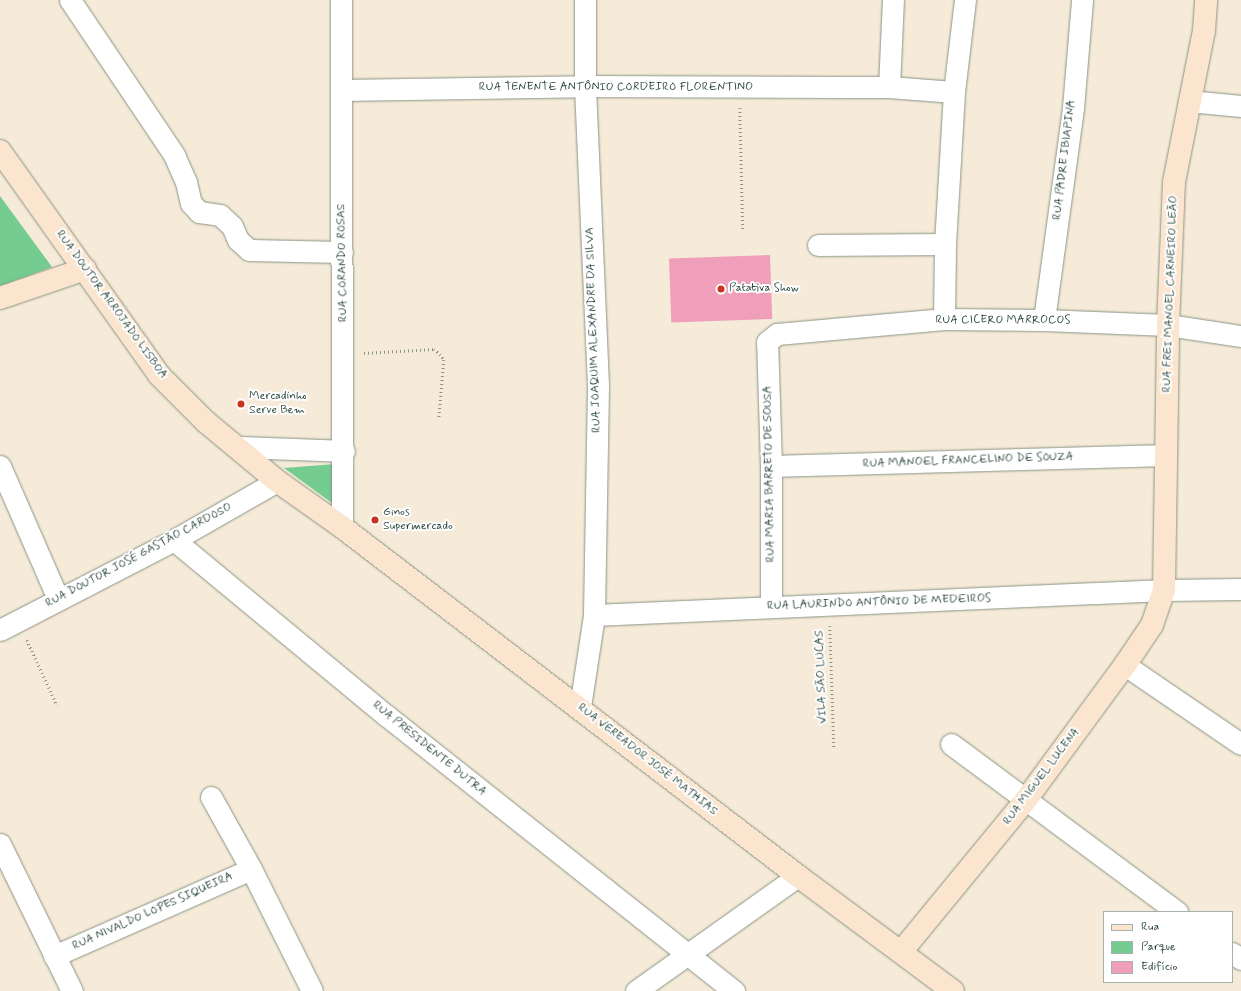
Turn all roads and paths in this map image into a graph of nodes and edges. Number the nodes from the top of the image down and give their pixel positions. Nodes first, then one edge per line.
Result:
1 (70, 0) edge
2 (341, 0) edge
3 (585, 0) edge
4 (892, 0) edge
5 (965, 0) edge
6 (1082, 0) edge
7 (1206, 0) edge
8 (585, 86) junction
9 (739, 87) junction
10 (889, 87) junction
11 (342, 90) junction
12 (954, 92) junction
13 (1189, 101) junction
14 (1241, 106) edge
15 (0, 151) edge
16 (743, 230) dead end
17 (945, 244) junction
18 (818, 245) dead end
19 (342, 252) junction
20 (85, 269) junction
21 (0, 298) edge
22 (944, 320) junction
23 (1044, 320) junction
24 (1168, 325) junction
25 (1241, 336) edge
26 (767, 342) joint
27 (344, 355) junction
28 (439, 418) dead end
29 (237, 447) junction
30 (344, 451) junction
31 (1166, 455) junction
32 (0, 466) edge
33 (771, 466) junction
34 (278, 481) junction
35 (342, 527) junction
36 (174, 540) junction
37 (1164, 590) junction
38 (1241, 590) edge
39 (58, 599) junction
40 (829, 605) junction
41 (771, 607) junction
42 (594, 615) junction
43 (19, 621) junction
44 (0, 630) edge
45 (1125, 665) junction
46 (57, 705) dead end
47 (580, 707) junction
48 (952, 744) dead end
49 (1241, 744) edge
50 (834, 749) dead end
51 (211, 797) dead end
52 (1025, 801) junction
53 (0, 844) edge
54 (251, 868) junction
55 (798, 876) junction
56 (1176, 911) edge
57 (901, 952) junction
58 (686, 954) junction
59 (54, 956) junction
60 (72, 991) edge
61 (312, 991) edge
62 (636, 991) edge
63 (734, 991) edge
64 (953, 991) edge

1 - 19 street
2 - 11 street, RUA CORANDO ROSAS
3 - 8 street, RUA JOAQUIM ALEXANDRE DA SILVA
4 - 10 street
5 - 12 street
6 - 23 street, RUA PADRE IBIAPINA
7 - 13 street, RUA FREI MANOEL CARNEIRO LEÃO
8 - 9 street, RUA TENENTE ANTÔNIO CORDEIRO FLORENTINO
8 - 11 street, RUA TENENTE ANTÔNIO CORDEIRO FLORENTINO
8 - 42 street, RUA JOAQUIM ALEXANDRE DA SILVA
9 - 10 street, RUA TENENTE ANTÔNIO CORDEIRO FLORENTINO
9 - 16 path
10 - 12 street, RUA TENENTE ANTÔNIO CORDEIRO FLORENTINO
11 - 19 street, RUA CORANDO ROSAS
12 - 17 street
13 - 14 street
13 - 24 street, RUA FREI MANOEL CARNEIRO LEÃO
15 - 20 street, RUA DOUTOR ARROJADO LISBOA
17 - 18 street
17 - 22 street
19 - 27 street, RUA CORANDO ROSAS
20 - 21 street
20 - 29 street, RUA DOUTOR ARROJADO LISBOA
22 - 23 street, RUA CICERO MARROCOS
22 - 26 street, RUA CICERO MARROCOS
23 - 24 street, RUA CICERO MARROCOS
24 - 25 street, RUA CICERO MARROCOS
24 - 31 street, RUA FREI MANOEL CARNEIRO LEÃO
26 - 33 street, RUA MARIA BARRETO DE SOUSA
27 - 28 path
27 - 30 street, RUA CORANDO ROSAS
29 - 30 street
29 - 34 street, RUA DOUTOR ARROJADO LISBOA
30 - 35 street, RUA CORANDO ROSAS
31 - 33 street, RUA MANOEL FRANCELINO DE SOUZA
31 - 37 street, RUA FREI MANOEL CARNEIRO LEÃO
32 - 39 street
33 - 41 street, RUA MARIA BARRETO DE SOUSA
34 - 35 street, RUA VEREADOR JOSÉ MATHIAS
34 - 36 street, RUA DOUTOR JOSÉ GASTÃO CARDOSO
35 - 47 street, RUA VEREADOR JOSÉ MATHIAS
36 - 39 street, RUA DOUTOR JOSÉ GASTÃO CARDOSO
36 - 58 street, RUA PRESIDENTE DUTRA
37 - 38 street, RUA LAURINDO ANTÔNIO DE MEDEIROS
37 - 40 street, RUA LAURINDO ANTÔNIO DE MEDEIROS
37 - 45 street, RUA MIGUEL LUCENA
39 - 43 street, RUA DOUTOR JOSÉ GASTÃO CARDOSO
40 - 41 street, RUA LAURINDO ANTÔNIO DE MEDEIROS
40 - 50 path, VILA SÃO LUCAS
41 - 42 street, RUA LAURINDO ANTÔNIO DE MEDEIROS
42 - 47 street, RUA JOAQUIM ALEXANDRE DA SILVA
43 - 44 street, RUA DOUTOR JOSÉ GASTÃO CARDOSO
43 - 46 path
45 - 49 street
45 - 52 street, RUA MIGUEL LUCENA
47 - 55 street, RUA VEREADOR JOSÉ MATHIAS
48 - 52 street
51 - 54 street
52 - 56 street
52 - 57 street, RUA MIGUEL LUCENA
53 - 59 street
54 - 59 street, RUA NIVALDO LOPES SIQUEIRA
54 - 61 street
55 - 57 street, RUA VEREADOR JOSÉ MATHIAS
55 - 58 street
57 - 64 street, RUA VEREADOR JOSÉ MATHIAS
58 - 62 street
58 - 63 street, RUA PRESIDENTE DUTRA
59 - 60 street

